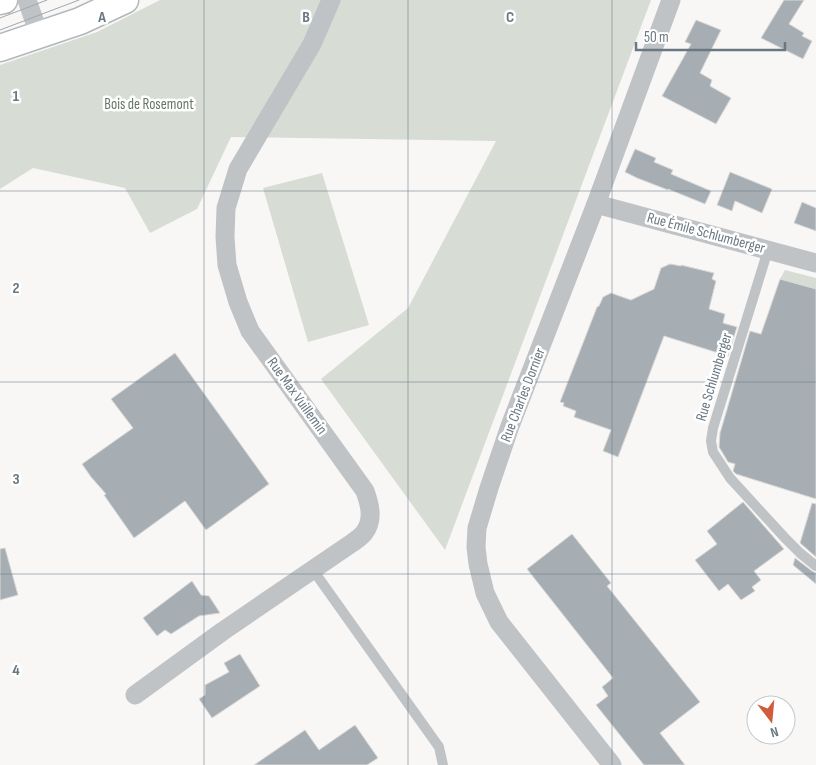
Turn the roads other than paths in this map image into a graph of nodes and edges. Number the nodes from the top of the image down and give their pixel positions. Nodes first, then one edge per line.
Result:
1 (4, 0) edge
2 (28, 0) edge
3 (125, 0) edge
4 (330, 0) edge
5 (671, 0) edge
6 (0, 1) edge
7 (39, 34) junction
8 (0, 48) edge
9 (596, 204) junction
10 (768, 250) junction
11 (816, 263) edge
12 (816, 566) edge
13 (313, 570) junction
14 (135, 695) dead end
15 (443, 765) edge
16 (612, 765) edge

1 - 6 main road
2 - 7 street
3 - 7 main road
4 - 13 street, Rue Max Vuillemin
5 - 9 street, Rue Charles Dornier
7 - 8 main road
9 - 10 street, Rue Émile Schlumberger
9 - 16 street, Rue Charles Dornier
10 - 11 street, Rue Émile Schlumberger
10 - 12 lane, Rue Schlumberger
13 - 14 street, Rue Max Vuillemin
13 - 15 lane

